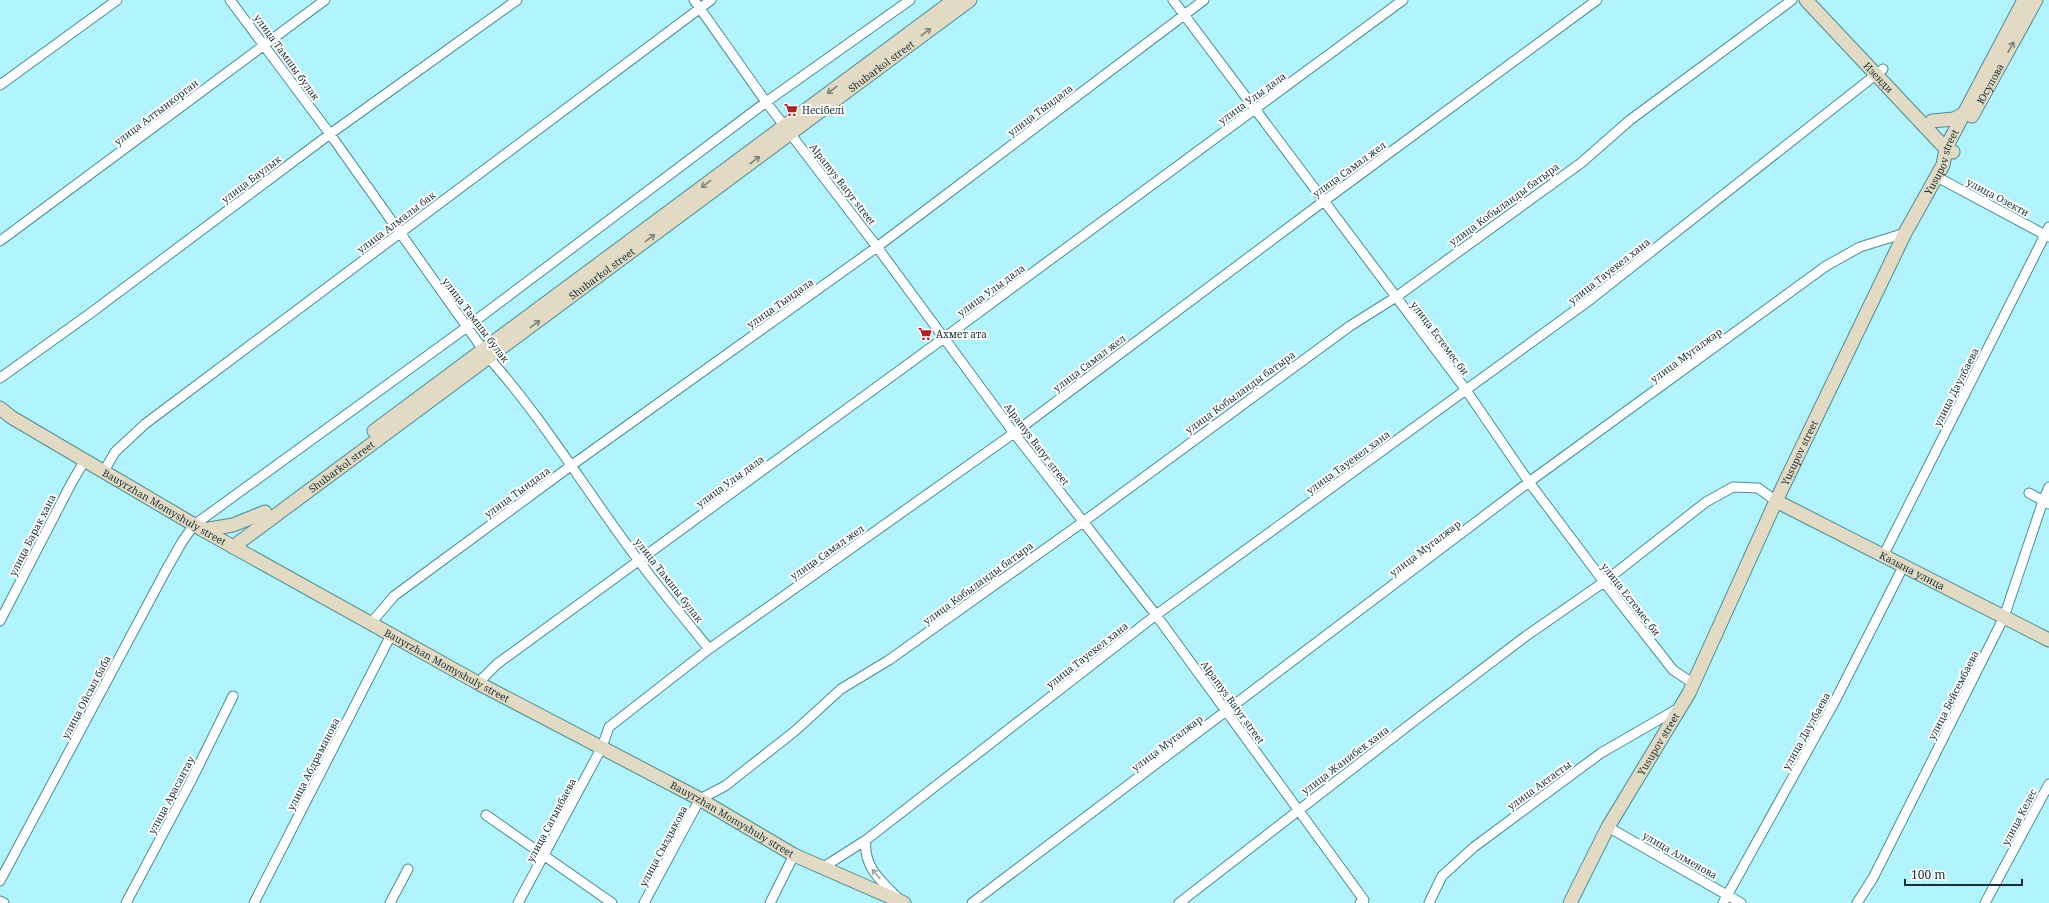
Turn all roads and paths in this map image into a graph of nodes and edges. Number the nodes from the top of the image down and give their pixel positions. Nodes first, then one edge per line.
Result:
1 (117, 0) edge
2 (230, 0) edge
3 (326, 0) edge
4 (517, 0) edge
5 (694, 0) edge
6 (711, 0) edge
7 (910, 0) edge
8 (954, 0) edge
9 (970, 0) edge
10 (1173, 0) edge
11 (1204, 0) edge
12 (1403, 0) edge
13 (1597, 0) edge
14 (1792, 0) edge
15 (1806, 0) edge
16 (1817, 0) edge
17 (2024, 0) edge
18 (2036, 0) edge
19 (700, 8) junction
20 (1185, 15) junction
21 (266, 46) junction
22 (1880, 72) junction
23 (0, 85) edge
24 (766, 102) junction
25 (1255, 109) junction
26 (1964, 114) junction
27 (1932, 121) junction
28 (787, 130) junction
29 (330, 134) junction
30 (1951, 146) junction
31 (1940, 171) junction
32 (1324, 200) junction
33 (1905, 233) junction
34 (2048, 233) edge
35 (399, 234) junction
36 (0, 241) edge
37 (877, 247) junction
38 (1396, 297) junction
39 (468, 327) junction
40 (944, 338) junction
41 (486, 354) junction
42 (0, 378) edge
43 (1466, 390) junction
44 (0, 408) edge
45 (1014, 433) junction
46 (84, 460) junction
47 (572, 465) junction
48 (104, 471) junction
49 (1529, 482) junction
50 (2049, 488) edge
51 (2029, 493) dead end
52 (1776, 501) junction
53 (2046, 502) edge
54 (264, 518) junction
55 (1083, 522) junction
56 (199, 528) junction
57 (229, 545) junction
58 (1883, 556) junction
59 (257, 559) junction
60 (638, 561) junction
61 (1903, 567) junction
62 (1604, 582) junction
63 (1156, 615) junction
64 (2004, 617) junction
65 (0, 622) edge
66 (371, 623) junction
67 (391, 635) junction
68 (2049, 640) edge
69 (709, 649) junction
70 (478, 683) junction
71 (1694, 684) junction
72 (233, 696) dead end
73 (1681, 707) junction
74 (1228, 712) junction
75 (602, 747) junction
76 (2049, 784) edge
77 (700, 799) junction
78 (1297, 810) junction
79 (486, 816) dead end
80 (1608, 827) junction
81 (866, 840) junction
82 (794, 855) junction
83 (544, 856) junction
84 (822, 868) junction
85 (408, 869) dead end
86 (0, 881) edge
87 (1725, 899) edge
88 (0, 901) edge
89 (1362, 901) edge
90 (901, 902) edge
91 (4, 903) edge
92 (126, 903) edge
93 (254, 903) edge
94 (390, 903) edge
95 (518, 903) edge
96 (612, 903) edge
97 (644, 903) edge
98 (770, 903) edge
99 (972, 903) edge
100 (1179, 903) edge
101 (1429, 903) edge
102 (1570, 903) edge
103 (1740, 903) edge
104 (1858, 903) edge
105 (1985, 903) edge

1 - 23 street
2 - 21 street, улица Тамшы булак
3 - 21 street, улица Алтынкорган
4 - 29 street, улица Баулык
5 - 19 street, Alpamys Batyr street
6 - 19 street, улица Алмалы бак
7 - 24 street
8 -> 28 street, Shubarkol street
28 -> 9 street, Shubarkol street
10 - 20 street, улица Естемес би
11 - 20 street, улица Тындала
12 - 25 street, улица Улы дала
13 - 32 street, улица Самал жел
14 - 38 street, улица Кобыланды батыра
15 - 22 street, Изенди
16 - 22 street, Изенди
17 - 26 street, Yusupov street
30 -> 18 street, Юсупова
19 - 24 street, Alpamys Batyr street
19 - 35 street, улица Алмалы бак
20 - 25 street, улица Естемес би
20 - 37 street, улица Тындала
21 - 29 street, улица Тамшы булак
21 - 36 street, улица Алтынкорган
22 - 27 street, Изенди
22 - 30 street, Изенди
22 - 43 street, улица Тауекел хана
24 - 28 street, Alpamys Batyr street
24 - 39 street
25 - 32 street, улица Естемес би
25 - 40 street, улица Улы дала
26 - 27 street
26 - 30 street, Yusupov street
27 - 30 street, Изенди
28 - 37 street, Alpamys Batyr street
28 - 41 street, Shubarkol street
29 - 35 street, улица Тамшы булак
29 - 42 street, улица Баулык
30 - 31 street, Юсупова
31 - 33 street, Yusupov street
31 - 34 street, улица Озекти
32 - 38 street, улица Естемес би
32 - 45 street, улица Самал жел
33 - 49 street, улица Мугалжар
33 - 52 street, Yusupov street
34 - 58 street, улица Даулбаева
35 - 39 street, улица Тамшы булак
35 - 48 street, улица Алмалы бак
37 - 40 street, Alpamys Batyr street
37 - 47 street, улица Тындала
38 - 43 street, улица Естемес би
38 - 55 street, улица Кобыланды батыра
39 - 41 street, улица Тамшы булак
39 - 56 street
40 - 45 street, Alpamys Batyr street
40 - 60 street, улица Улы дала
41 - 47 street, улица Тамшы булак
41 - 54 street, Shubarkol street
43 - 49 street, улица Естемес би
43 - 63 street, улица Тауекел хана
44 - 46 street, Bauyrzhan Momyshuly street
45 - 55 street, Alpamys Batyr street
45 - 69 street, улица Самал жел
46 - 48 street, Bauyrzhan Momyshuly street
46 - 65 street, улица Барак хана
47 - 60 street, улица Тамшы булак
47 - 66 street, улица Тындала
48 - 56 street, Bauyrzhan Momyshuly street
49 - 62 street, улица Естемес би
49 - 74 street, улица Мугалжар
50 - 53 street, улица Бейсембаева
51 - 53 street
52 - 58 street, Казына улица
52 - 62 street, улица Жанибек хана
52 - 71 street, Yusupov street
53 - 64 street, улица Бейсембаева
54 - 56 street
54 - 57 street, Shubarkol street
54 - 59 street
55 - 63 street, Alpamys Batyr street
55 - 77 street, улица Кобыланды батыра
56 - 57 street, Bauyrzhan Momyshuly street
56 - 86 street, улица Ойсыл баба
57 - 59 street, Bauyrzhan Momyshuly street
58 - 61 street, Казына улица
59 - 66 street, Bauyrzhan Momyshuly street
60 - 69 street, улица Тамшы булак
60 - 70 street, улица Улы дала
61 - 64 street, Казына улица
61 - 87 street, улица Даулбаева
62 - 71 street, улица Естемес би
62 - 78 street, улица Жанибек хана
63 - 74 street, Alpamys Batyr street
63 - 81 street, улица Тауекел хана
64 - 68 street, Казына улица
64 - 104 street, улица Бейсембаева
66 - 67 street, Bauyrzhan Momyshuly street
67 - 70 street, Bauyrzhan Momyshuly street
67 - 93 street, улица Абдраманова
69 - 75 street, улица Самал жел
70 - 75 street, Bauyrzhan Momyshuly street
71 - 73 street, Yusupov street
72 - 92 street, улица Арасантау
73 - 80 street, Yusupov street
73 - 101 street, улица Актасты
74 - 78 street, Alpamys Batyr street
74 - 99 street, улица Мугалжар
75 - 77 street, Bauyrzhan Momyshuly street
75 - 83 street, улица Сагынбаева
76 - 105 street, улица Келес
77 - 82 street, Bauyrzhan Momyshuly street
77 - 97 street, улица Сыздыкова
78 - 89 street, Alpamys Batyr street
78 - 100 street, улица Жанибек хана
79 - 83 street
80 - 87 street, улица Алменова
80 - 102 street, Yusupov street
81 - 84 street, улица Тауекел хана
90 -> 81 street
82 - 84 street, Bauyrzhan Momyshuly street
82 - 98 street
83 - 95 street, улица Сагынбаева
83 - 96 street
84 - 90 street, Bauyrzhan Momyshuly street
85 - 94 street
87 - 103 street, улица Алменова
88 - 91 street

